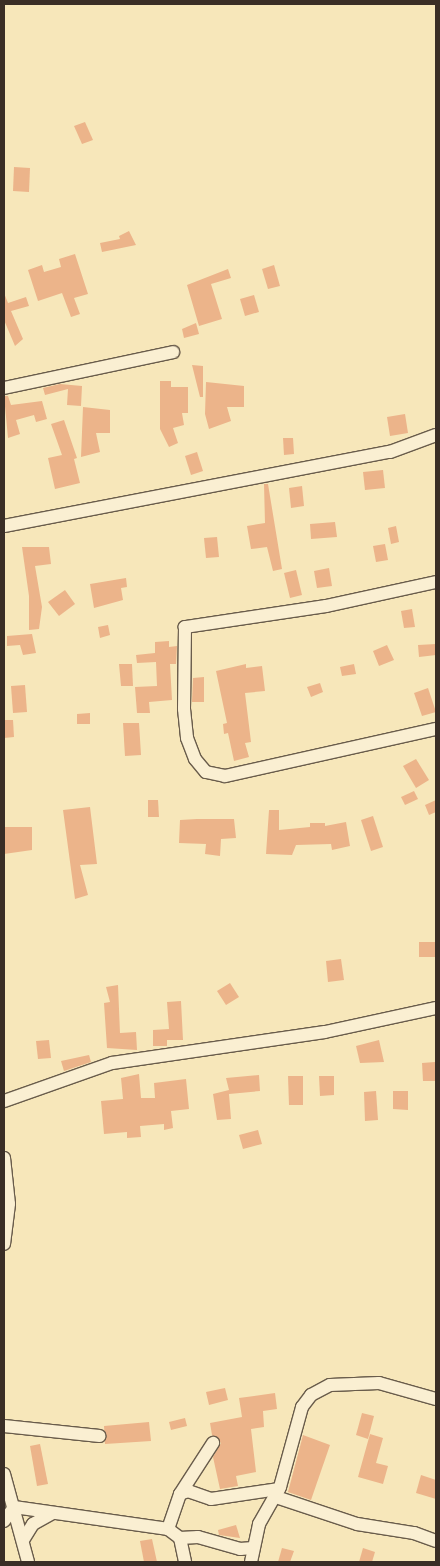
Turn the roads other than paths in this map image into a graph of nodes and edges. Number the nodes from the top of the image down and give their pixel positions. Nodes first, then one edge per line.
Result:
1 (173, 352) dead end
2 (4, 388) edge
3 (436, 435) edge
4 (4, 526) edge
5 (436, 582) edge
6 (436, 729) edge
7 (436, 1008) edge
8 (4, 1101) edge
9 (4, 1158) edge
10 (4, 1244) edge
11 (436, 1400) edge
12 (4, 1426) edge
13 (99, 1436) dead end
14 (212, 1443) dead end
15 (4, 1474) edge
16 (277, 1493) junction
17 (180, 1494) junction
18 (14, 1507) junction
19 (51, 1514) junction
20 (4, 1521) edge
21 (168, 1528) junction
22 (180, 1538) junction
23 (22, 1540) junction
24 (436, 1541) edge
25 (254, 1548) junction
26 (28, 1562) edge
27 (185, 1562) edge
28 (251, 1562) edge

1 - 2 street
3 - 4 street
5 - 6 street
7 - 8 street
9 - 10 street
11 - 16 street
12 - 13 street
14 - 17 street
15 - 18 street
16 - 17 street
16 - 24 street
16 - 25 street
17 - 21 street
18 - 19 street
18 - 20 street
18 - 23 street
19 - 21 street
19 - 23 street
21 - 22 street
22 - 25 street
22 - 27 street
23 - 26 street
25 - 28 street

